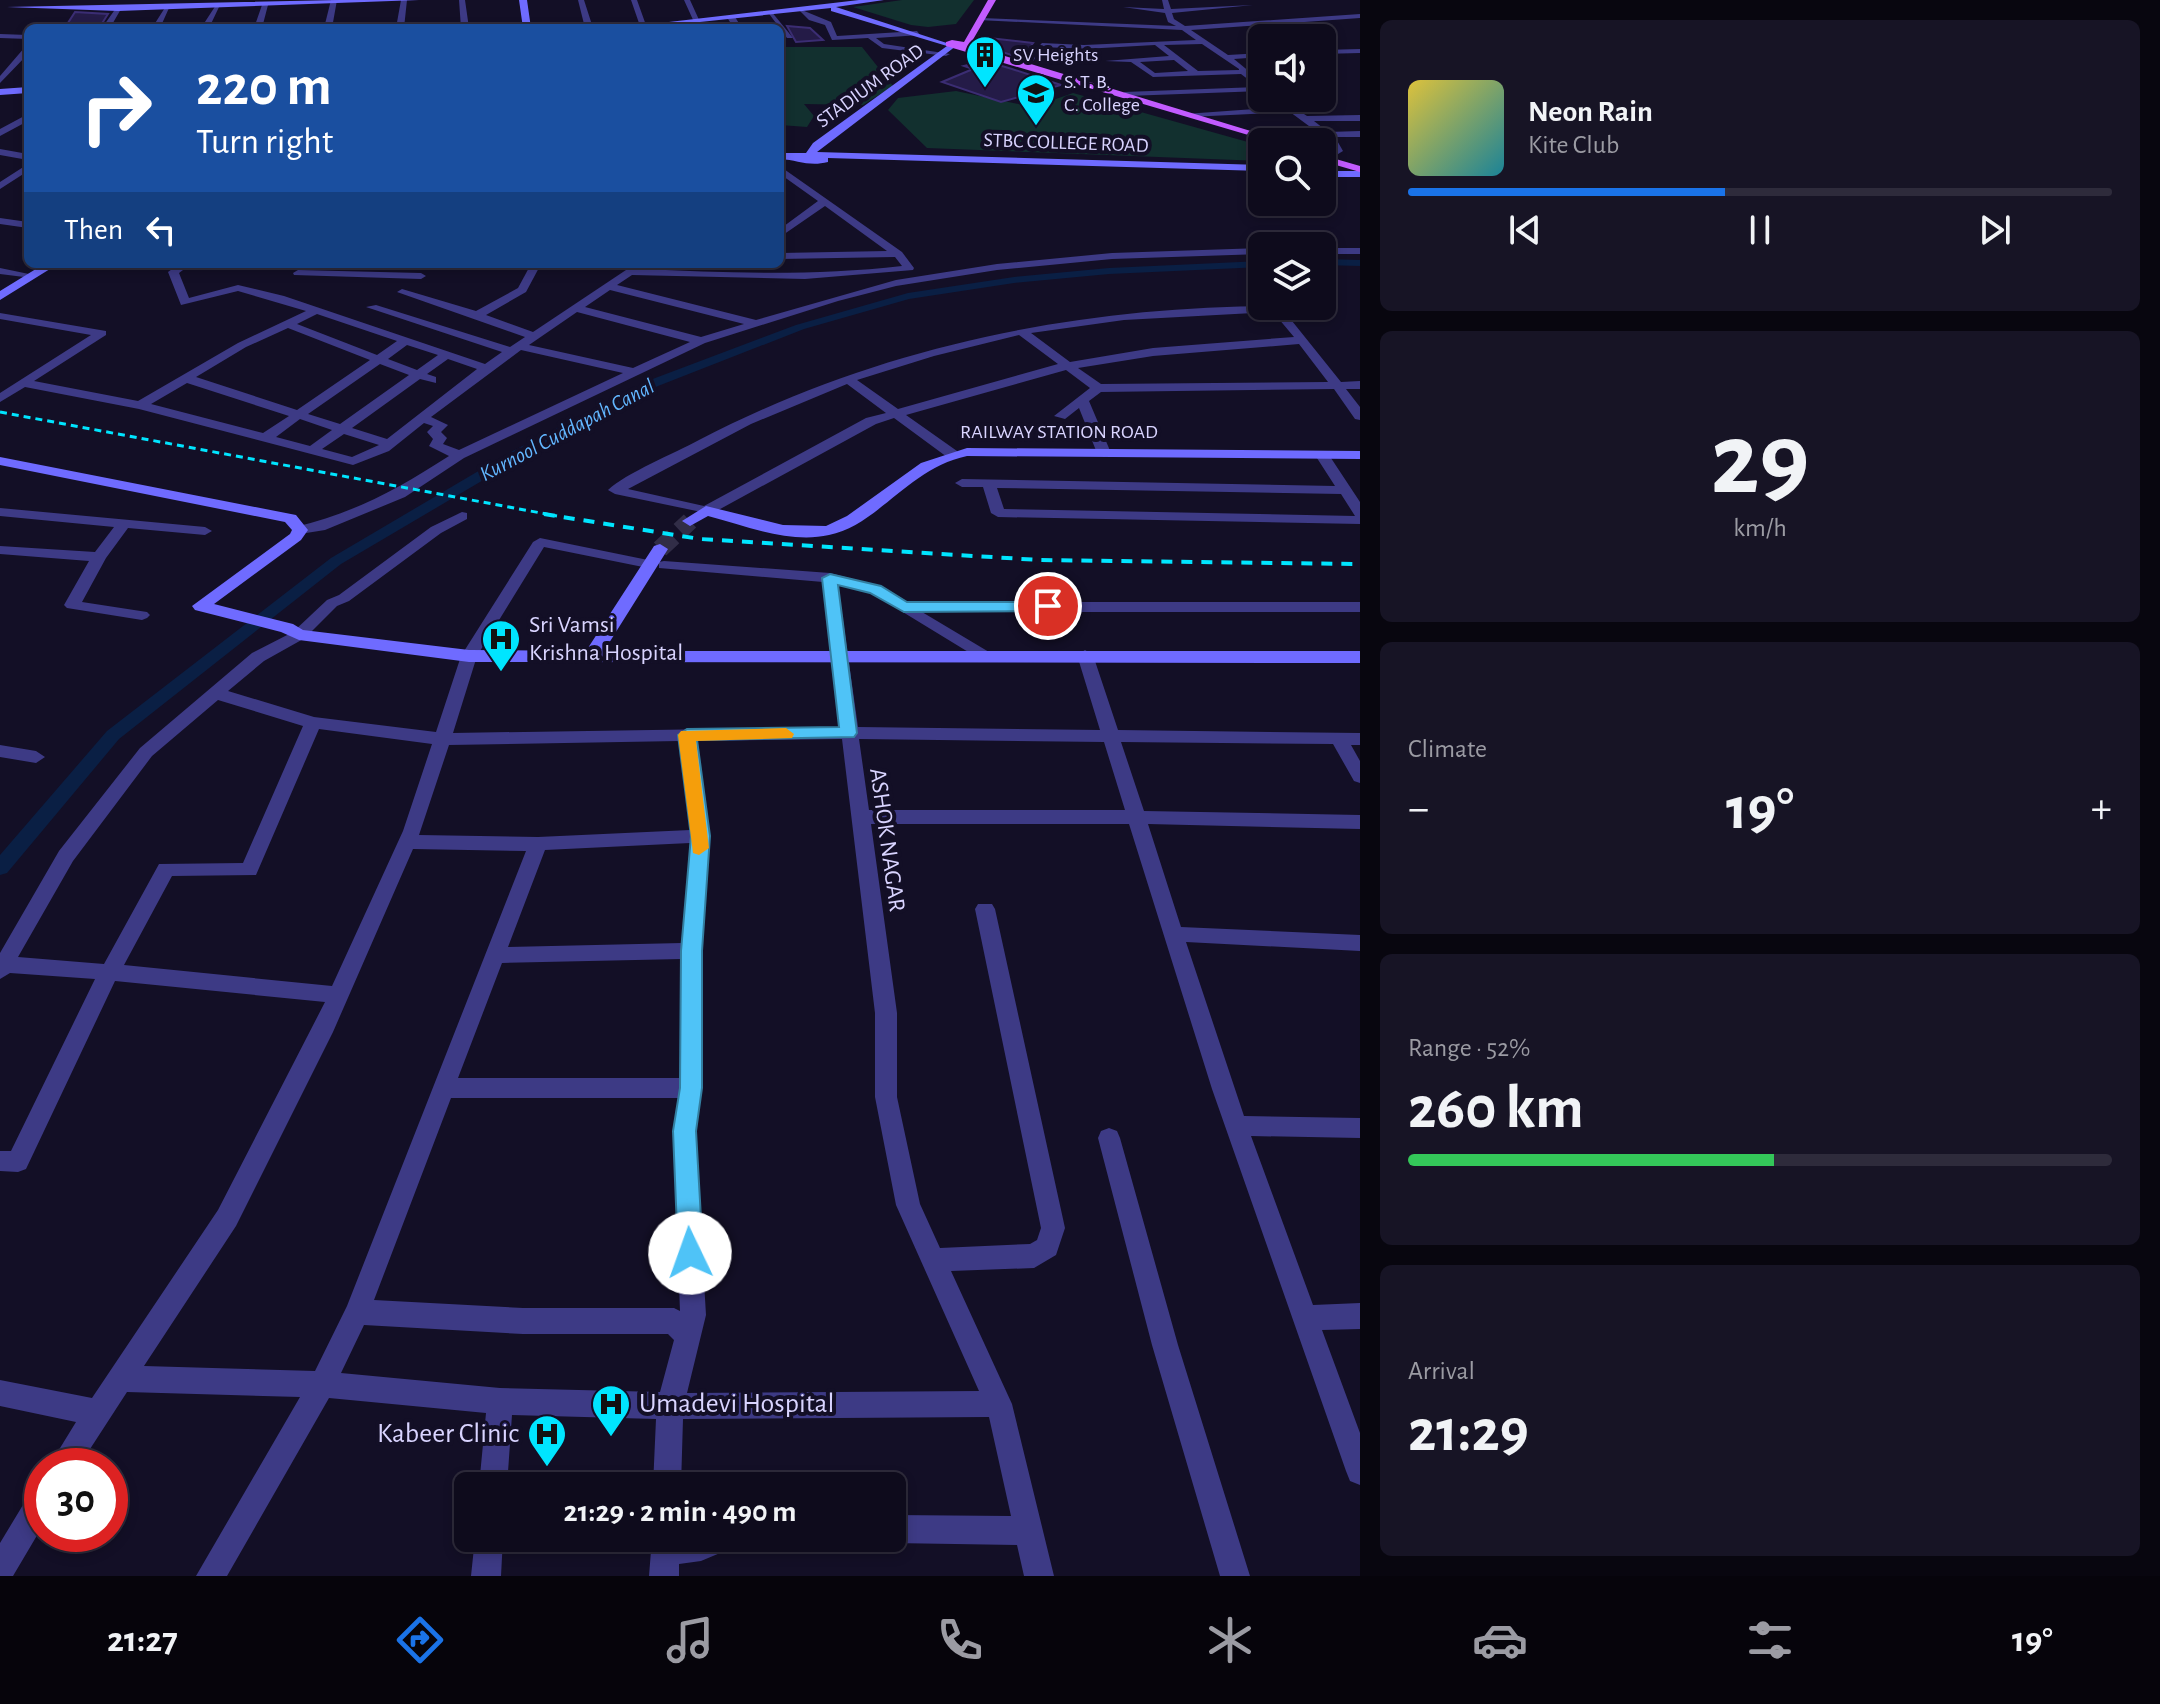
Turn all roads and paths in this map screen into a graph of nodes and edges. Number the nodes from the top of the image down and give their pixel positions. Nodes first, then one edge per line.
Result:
1 (35, 0) edge
2 (404, 0) edge
3 (415, 0) edge
4 (462, 0) edge
5 (523, 0) edge
6 (581, 0) edge
7 (634, 0) edge
8 (687, 0) edge
9 (749, 0) edge
10 (880, 0) edge
11 (896, 0) edge
12 (984, 0) edge
13 (992, 0) edge
14 (1152, 0) edge
15 (1240, 0) edge
16 (1166, 1) edge
17 (301, 2) edge
18 (334, 2) edge
19 (269, 3) edge
20 (1126, 3) edge
21 (11, 7) junction
22 (216, 7) junction
23 (835, 7) junction
24 (0, 8) edge
25 (166, 8) junction
26 (118, 9) junction
27 (801, 10) junction
28 (1167, 11) junction
29 (770, 13) junction
30 (748, 14) junction
31 (1360, 16) edge
32 (1125, 17) dead end
33 (870, 18) junction
34 (732, 19) junction
35 (697, 20) junction
36 (982, 20) junction
37 (109, 24) edge
38 (158, 24) edge
39 (207, 24) edge
40 (260, 24) edge
41 (329, 24) edge
42 (401, 24) edge
43 (465, 24) edge
44 (526, 24) edge
45 (588, 24) edge
46 (645, 24) edge
47 (668, 24) edge
48 (678, 24) edge
49 (735, 24) edge
50 (780, 24) edge
51 (1181, 27) junction
52 (859, 28) dead end
53 (784, 29) edge
54 (917, 33) junction
55 (0, 36) edge
56 (790, 36) dead end
57 (868, 36) junction
58 (24, 37) edge
59 (1204, 42) junction
60 (1157, 43) junction
61 (882, 46) junction
62 (957, 46) junction
63 (1360, 51) edge
64 (1336, 52) edge
65 (24, 53) edge
66 (24, 54) edge
67 (1248, 56) edge
68 (11, 57) dead end
69 (1226, 57) junction
70 (1176, 58) junction
71 (1133, 60) junction
72 (935, 61) junction
73 (1109, 61) dead end
74 (1027, 63) junction
75 (1247, 69) joint
76 (1196, 73) junction
77 (0, 81) edge
78 (1248, 89) edge
79 (24, 90) edge
80 (0, 92) edge
81 (1127, 94) junction
82 (1248, 111) edge
83 (1297, 112) edge
84 (1189, 114) junction
85 (1360, 118) edge
86 (24, 119) edge
87 (1307, 119) junction
88 (1319, 128) edge
89 (1248, 132) edge
90 (0, 133) edge
91 (1336, 133) edge
92 (1360, 134) edge
93 (1248, 136) edge
94 (0, 152) edge
95 (24, 156) edge
96 (784, 156) edge
97 (813, 158) junction
98 (1336, 160) edge
99 (1359, 168) edge
100 (784, 169) edge
101 (24, 170) edge
102 (1248, 170) edge
103 (1336, 170) edge
104 (784, 172) edge
105 (0, 186) edge
106 (824, 202) junction
107 (0, 221) edge
108 (24, 223) edge
109 (784, 231) edge
110 (1248, 251) edge
111 (1336, 251) edge
112 (1360, 251) edge
113 (898, 254) junction
114 (784, 256) edge
115 (34, 268) edge
116 (46, 268) edge
117 (180, 268) edge
118 (301, 268) edge
119 (534, 268) edge
120 (636, 268) edge
121 (424, 270) edge
122 (0, 271) edge
123 (630, 272) junction
124 (24, 274) junction
125 (610, 287) junction
126 (0, 288) edge
127 (402, 292) junction
128 (0, 296) edge
129 (280, 298) junction
130 (372, 307) junction
131 (575, 308) junction
132 (317, 310) junction
133 (477, 315) junction
134 (0, 316) edge
135 (346, 320) junction
136 (757, 323) junction
137 (288, 324) junction
138 (1022, 332) junction
139 (534, 336) junction
140 (1302, 340) junction
141 (405, 341) junction
142 (701, 341) junction
143 (516, 349) junction
144 (446, 355) junction
145 (380, 360) junction
146 (1069, 364) junction
147 (486, 368) junction
148 (634, 372) junction
149 (416, 374) junction
150 (185, 378) junction
151 (848, 379) junction
152 (432, 380) dead end
153 (23, 383) junction
154 (1338, 385) junction
155 (1360, 385) edge
156 (1098, 388) junction
157 (0, 398) edge
158 (1082, 399) junction
159 (140, 405) junction
160 (896, 414) junction
161 (299, 415) junction
162 (1060, 416) dead end
163 (1360, 416) edge
164 (422, 418) junction
165 (341, 429) junction
166 (265, 438) junction
167 (389, 444) junction
168 (312, 450) junction
169 (1104, 453) junction
170 (952, 454) junction
171 (459, 455) junction
172 (1322, 455) junction
173 (1360, 455) edge
174 (0, 461) edge
175 (962, 483) dead end
176 (989, 484) junction
177 (1345, 490) junction
178 (0, 512) edge
179 (1360, 513) edge
180 (462, 516) dead end
181 (698, 517) junction
182 (1360, 520) edge
183 (124, 524) junction
184 (300, 530) junction
185 (205, 531) dead end
186 (0, 550) edge
187 (99, 557) junction
188 (661, 557) junction
189 (830, 578) junction
190 (904, 607) junction
191 (1360, 607) edge
192 (142, 615) dead end
193 (293, 632) junction
194 (593, 654) junction
195 (1085, 655) junction
196 (469, 656) junction
197 (983, 656) junction
198 (838, 657) junction
199 (1360, 657) edge
200 (215, 693) junction
201 (313, 723) junction
202 (848, 733) junction
203 (687, 735) junction
204 (1112, 736) junction
205 (442, 739) junction
206 (1339, 739) junction
207 (1360, 739) edge
208 (0, 751) edge
209 (36, 757) dead end
210 (1360, 777) edge
211 (859, 817) junction
212 (1139, 817) junction
213 (1360, 822) edge
214 (700, 836) junction
215 (408, 842) junction
216 (538, 844) junction
217 (985, 909) dead end
218 (1173, 934) junction
219 (1360, 943) edge
220 (692, 951) junction
221 (495, 955) junction
222 (2, 968) edge
223 (109, 971) junction
224 (339, 995) junction
225 (443, 1088) junction
226 (691, 1088) junction
227 (1237, 1126) junction
228 (1360, 1128) edge
229 (1109, 1138) dead end
230 (0, 1161) edge
231 (934, 1260) junction
232 (357, 1312) junction
233 (1360, 1316) edge
234 (1305, 1318) junction
235 (688, 1336) junction
236 (121, 1379) junction
237 (322, 1384) junction
238 (0, 1393) edge
239 (500, 1401) junction
240 (999, 1404) junction
241 (670, 1406) junction
242 (98, 1413) junction
243 (75, 1448) edge
244 (1359, 1465) edge
245 (494, 1472) edge
246 (668, 1472) edge
247 (906, 1529) edge
248 (24, 1530) edge
249 (1029, 1531) junction
250 (488, 1552) edge
251 (0, 1570) edge
252 (211, 1576) edge
253 (486, 1576) edge
254 (1039, 1576) edge
255 (1235, 1576) edge

1 - 21 street
2 - 3 street
2 - 18 street
2 - 42 street
4 - 43 street
5 - 44 street
6 - 45 street
7 - 46 street
8 - 35 street
9 - 30 street
10 - 23 street
11 - 23 street
12 - 62 main road
13 - 36 main road
14 - 16 street
15 - 28 street
16 - 28 street
17 - 18 street
17 - 19 street
18 - 41 street
19 - 22 street
19 - 40 street
20 - 28 street
20 - 32 street
21 - 24 street
21 - 26 street
22 - 25 street
22 - 39 street
23 - 27 street
23 - 33 street
25 - 26 street
25 - 38 street
26 - 37 street
27 - 29 street
27 - 57 street
28 - 51 street
29 - 30 street
29 - 34 street
29 - 50 street
30 - 35 street
31 - 51 street
33 - 54 street
33 - 62 street
34 - 48 street
34 - 49 street
35 - 47 street
36 - 51 street
36 - 62 main road
51 - 59 street
52 - 57 street
53 - 56 street
54 - 57 street
54 - 62 street
55 - 58 street
57 - 61 street
59 - 60 street
59 - 69 street
60 - 70 street
60 - 74 street
61 - 62 street
61 - 72 street
62 - 72 street, STADIUM ROAD
62 - 74 main road
62 - 93 main road
62 - 97 street, STADIUM ROAD
63 - 64 street
65 - 68 street
66 - 77 street
67 - 69 street
69 - 75 street
70 - 71 street
70 - 76 street
71 - 73 street
71 - 76 street
72 - 97 street, STADIUM ROAD
74 - 81 main road
75 - 76 street
78 - 81 street
79 - 80 street
81 - 84 main road
82 - 84 street
83 - 87 street
84 - 89 main road
85 - 87 street
86 - 90 street
87 - 88 street
91 - 92 street
94 - 95 street
96 - 97 street, STBC COLLEGE ROAD
97 - 100 street
97 - 102 street, STBC COLLEGE ROAD
98 - 99 main road
99 - 103 street
101 - 105 street
104 - 106 street
106 - 109 street
106 - 113 street
107 - 108 street
110 - 136 street
111 - 112 street
113 - 114 street
113 - 123 street
115 - 124 street
116 - 128 street
117 - 129 street
118 - 121 street
118 - 129 street
119 - 133 street
120 - 123 street
121 - 127 street
122 - 124 street
123 - 125 street
124 - 126 street
125 - 131 street
125 - 136 street
127 - 130 street
127 - 133 street
129 - 132 street
130 - 135 street
130 - 143 street
131 - 139 street
131 - 142 street
132 - 135 street
132 - 137 street
133 - 139 street
134 - 153 street
135 - 141 street
136 - 142 street
137 - 145 street
137 - 150 street
138 - 140 street
138 - 146 street
138 - 151 street
139 - 143 street
140 - 146 street
140 - 154 street
141 - 144 street
141 - 145 street
142 - 148 street
143 - 147 street
143 - 148 street
144 - 147 street
144 - 149 street
145 - 149 street
145 - 161 street
146 - 156 street
146 - 160 street
147 - 164 street
148 - 171 street
149 - 152 street
149 - 165 street
150 - 159 street
150 - 161 street
151 - 160 street
151 - 181 street
153 - 157 street
153 - 159 street
154 - 155 street
154 - 156 street
154 - 163 street
156 - 158 street
158 - 162 street
158 - 169 street
159 - 166 street
160 - 170 street
160 - 181 street
161 - 165 street
161 - 166 street
164 - 167 street
164 - 171 street
165 - 167 street
165 - 168 street
166 - 168 street
167 - 168 street
169 - 170 street, RAILWAY STATION ROAD
169 - 172 street, RAILWAY STATION ROAD
170 - 181 street, RAILWAY STATION ROAD
171 - 184 street
172 - 173 street, RAILWAY STATION ROAD
172 - 177 street
174 - 184 street
175 - 176 street
176 - 177 street
176 - 182 street
177 - 179 street
178 - 183 street
180 - 193 street
183 - 185 street
183 - 187 street
184 - 193 street
186 - 187 street
187 - 192 street
188 - 189 street
188 - 194 street
188 - 196 street
189 - 190 street
189 - 198 street, ASHOK NAGAR
190 - 191 street
190 - 197 street
193 - 196 street
193 - 200 street
194 - 196 street
194 - 198 street
195 - 197 street
195 - 199 street
195 - 204 street
196 - 205 street
197 - 198 street
198 - 202 street, ASHOK NAGAR
200 - 201 street
200 - 222 street
201 - 205 street
201 - 223 street
202 - 203 street
202 - 204 street
202 - 211 street, ASHOK NAGAR
203 - 205 street
203 - 214 street
204 - 206 street
204 - 212 street
205 - 215 street
206 - 207 street
206 - 210 street
208 - 209 street
211 - 212 street
211 - 231 street, ASHOK NAGAR
212 - 213 street
212 - 218 street
214 - 216 street
214 - 220 street
215 - 216 street
215 - 224 street
216 - 221 street
217 - 231 street
218 - 219 street
218 - 227 street
220 - 221 street
220 - 226 street
221 - 225 street
222 - 223 street
223 - 224 street
223 - 230 street
224 - 236 street
225 - 226 street
225 - 232 street
226 - 235 street
227 - 228 street
227 - 234 street
229 - 255 street
231 - 240 street, ASHOK NAGAR
232 - 235 street
232 - 237 street
233 - 234 street
234 - 244 street
235 - 241 street
236 - 237 street
236 - 242 street
237 - 239 street
237 - 252 street
238 - 242 street
239 - 241 street
239 - 245 street
240 - 241 street
240 - 249 street, ASHOK NAGAR
241 - 246 street
242 - 243 street
247 - 249 street
248 - 251 street
249 - 254 street, ASHOK NAGAR
250 - 253 street

